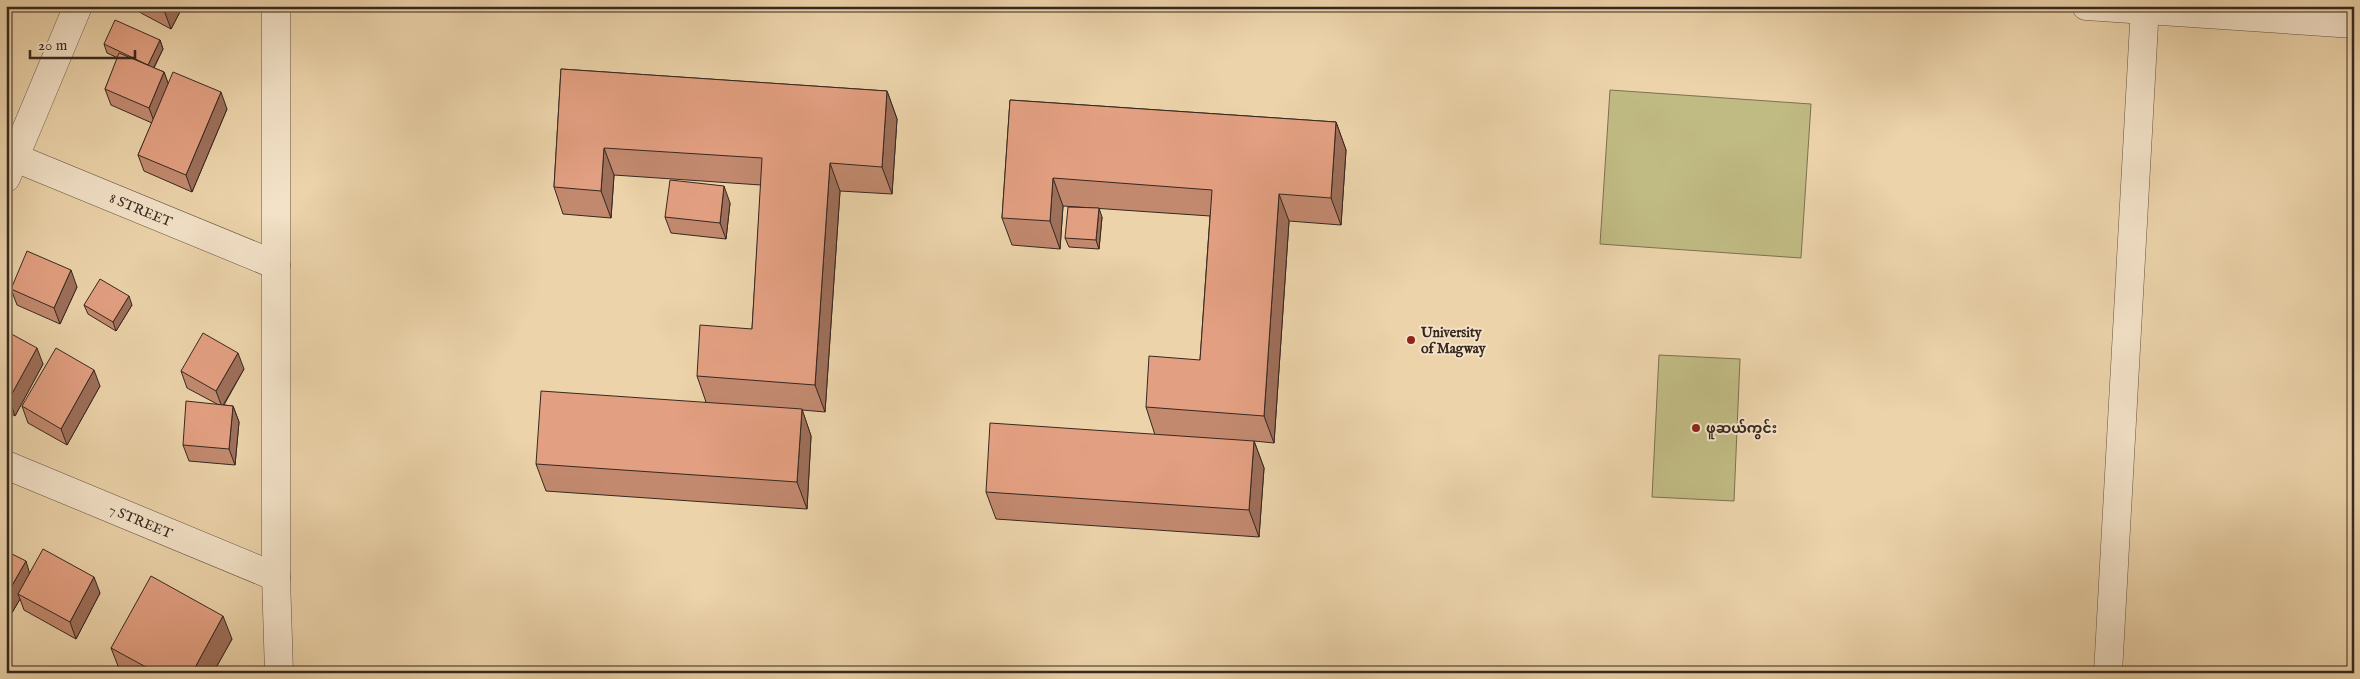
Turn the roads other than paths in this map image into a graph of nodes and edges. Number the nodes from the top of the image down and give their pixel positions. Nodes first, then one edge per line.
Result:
1 (78, 6) edge
2 (276, 6) edge
3 (2086, 6) edge
4 (2145, 8) edge
5 (2354, 24) edge
6 (9, 163) edge
7 (276, 266) junction
8 (6, 465) edge
9 (276, 578) junction
10 (279, 673) edge
11 (2108, 673) edge

1 - 6 street
2 - 7 street
3 - 4 street
4 - 5 street
4 - 11 street
6 - 7 street, 8 STREET
7 - 9 street
8 - 9 street, 7 STREET
9 - 10 street

